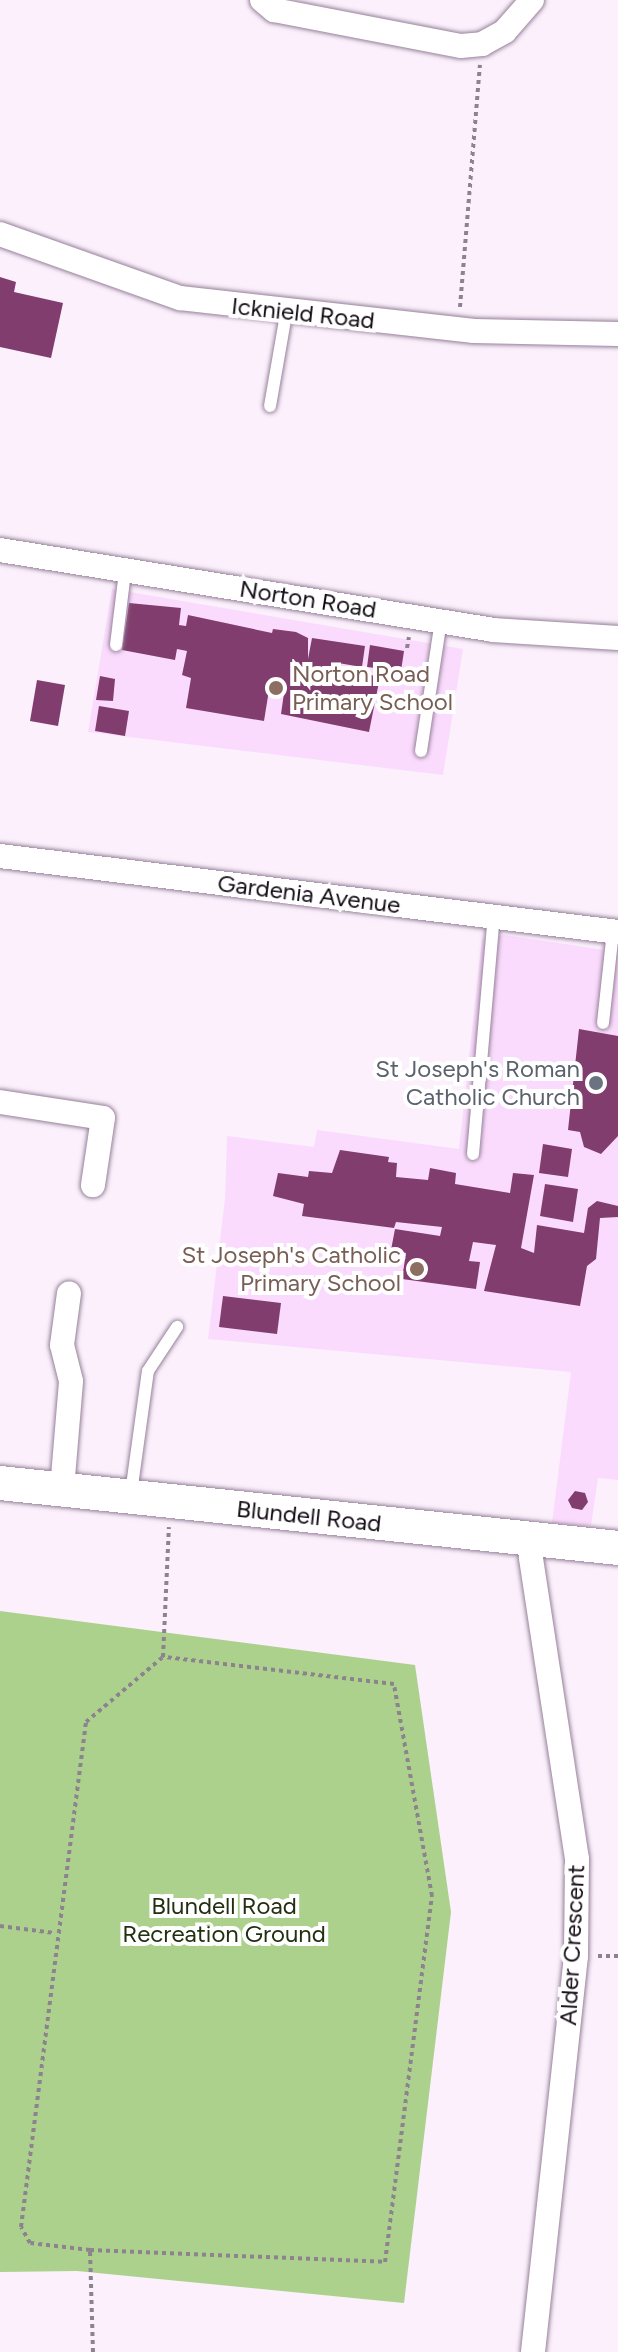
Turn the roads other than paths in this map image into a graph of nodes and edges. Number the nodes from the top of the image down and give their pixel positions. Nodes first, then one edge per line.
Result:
1 (262, 0) edge
2 (532, 0) edge
3 (0, 234) edge
4 (286, 314) junction
5 (618, 334) edge
6 (270, 406) dead end
7 (0, 550) edge
8 (125, 572) junction
9 (441, 620) junction
10 (618, 638) edge
11 (116, 645) dead end
12 (421, 751) dead end
13 (0, 856) edge
14 (494, 916) junction
15 (616, 931) edge
16 (603, 1023) dead end
17 (0, 1102) edge
18 (473, 1154) dead end
19 (93, 1185) dead end
20 (69, 1293) dead end
21 (177, 1327) dead end
22 (0, 1483) edge
23 (62, 1489) junction
24 (131, 1496) junction
25 (534, 1540) junction
26 (618, 1548) edge
27 (533, 2352) edge

1 - 2 street
3 - 4 street, Icknield Road
4 - 5 street, Icknield Road
4 - 6 lane
7 - 8 street, Norton Road
8 - 9 street, Norton Road
8 - 11 lane
9 - 10 street, Norton Road
9 - 12 lane
13 - 14 street, Gardenia Avenue
14 - 15 street, Gardenia Avenue
14 - 18 lane
15 - 16 lane
17 - 19 street
20 - 23 street
21 - 24 lane
22 - 23 street, Blundell Road
23 - 24 street, Blundell Road
24 - 25 street, Blundell Road
25 - 26 street, Blundell Road
25 - 27 street, Alder Crescent

